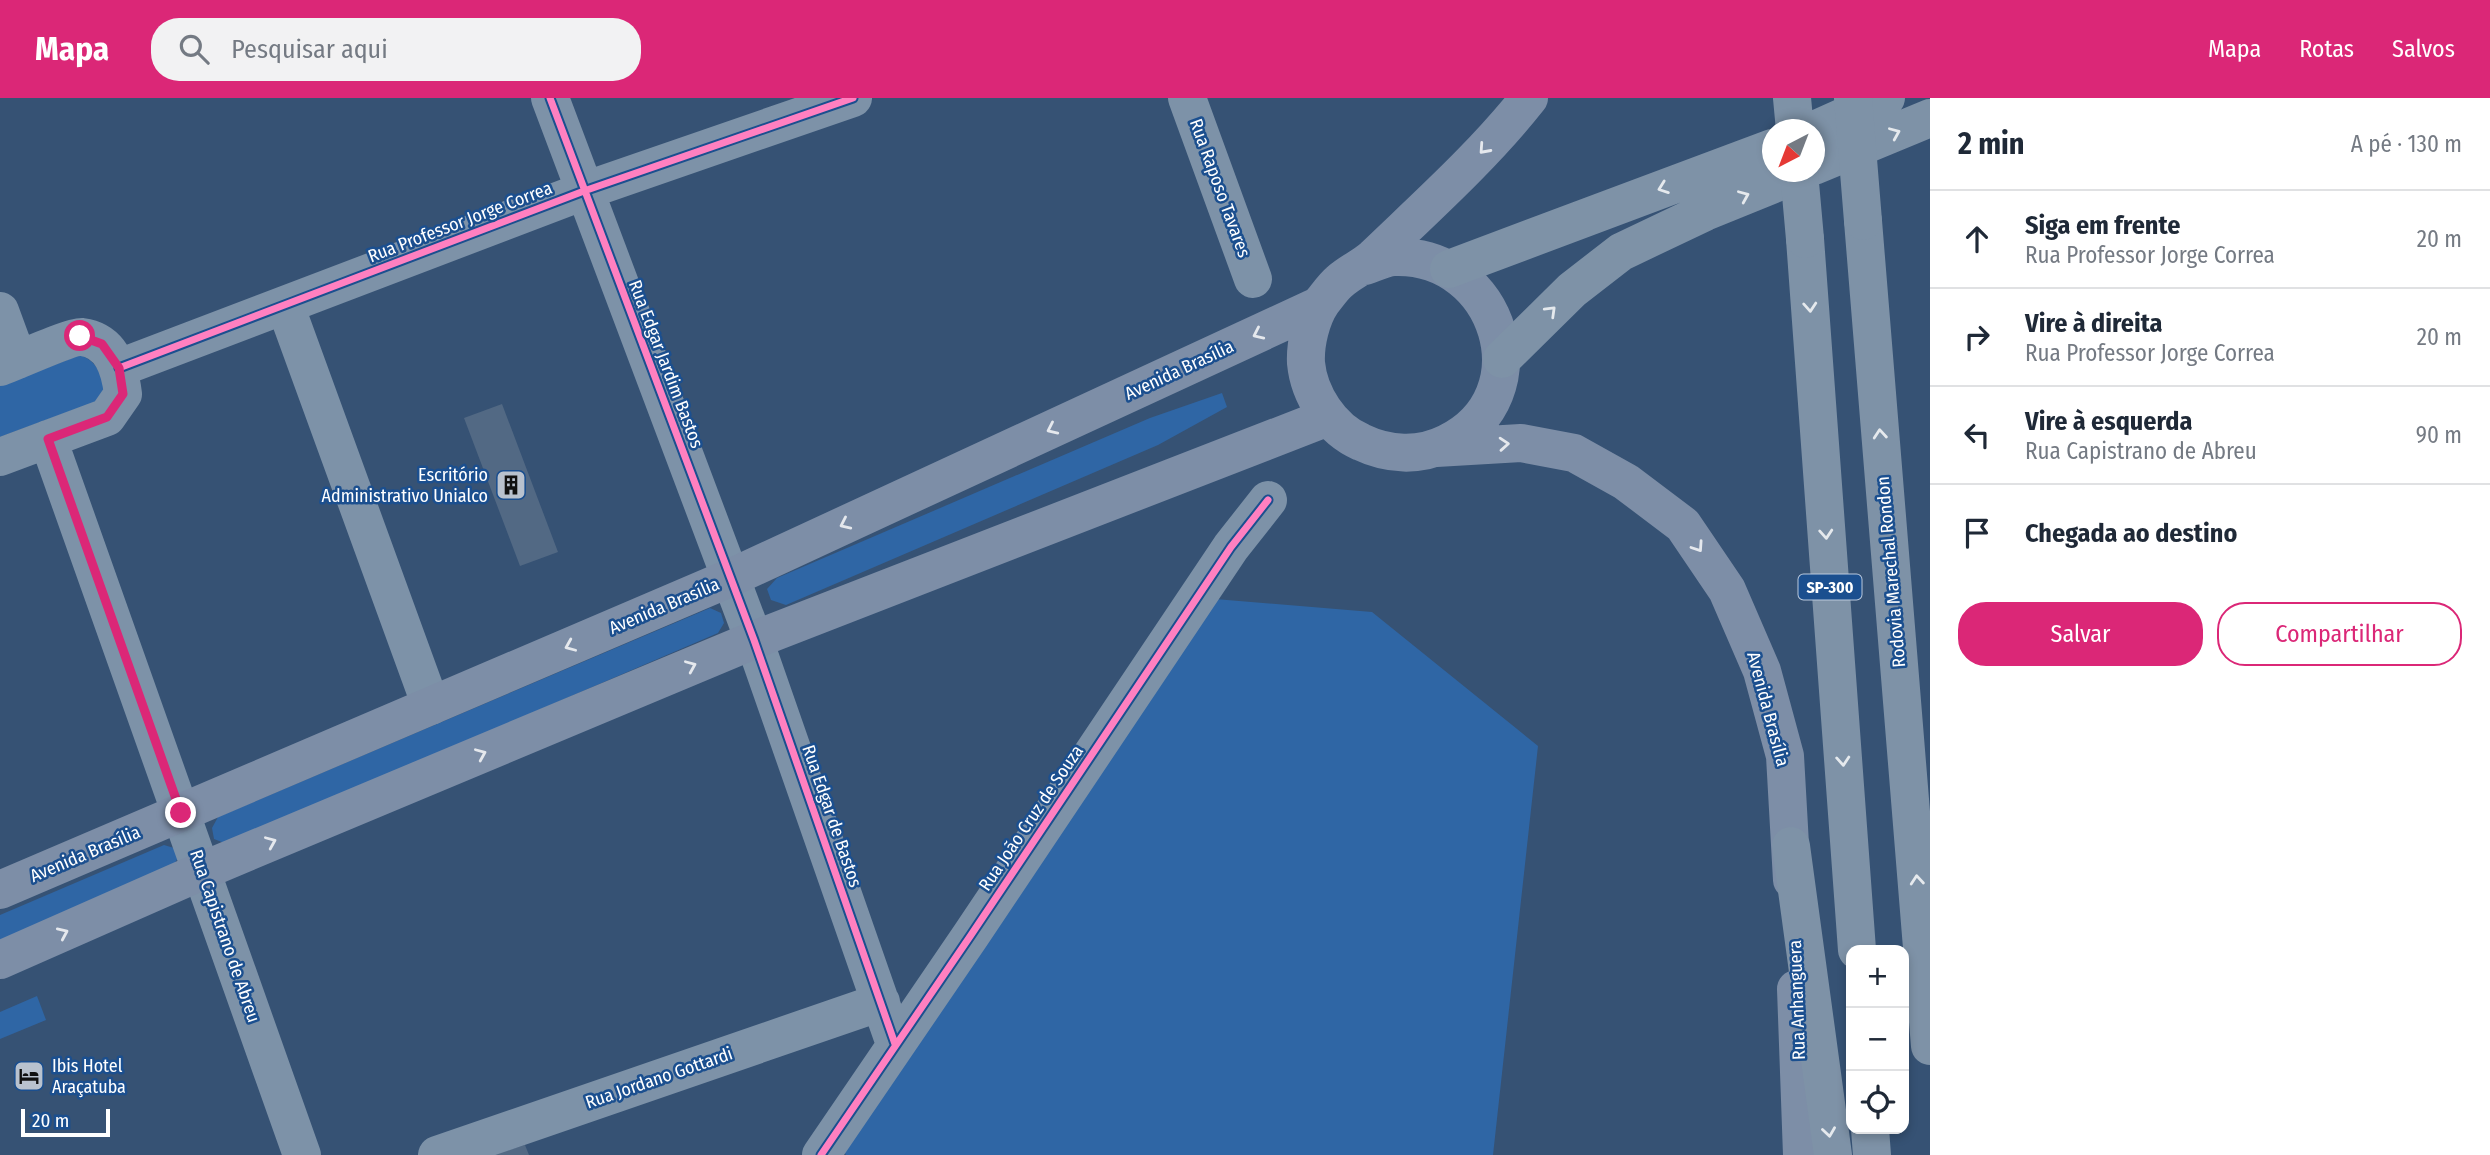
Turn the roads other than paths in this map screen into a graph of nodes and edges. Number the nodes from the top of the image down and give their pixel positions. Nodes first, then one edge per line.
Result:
1 (550, 98) edge
2 (853, 98) edge
3 (1187, 98) edge
4 (1529, 98) edge
5 (1793, 98) edge
6 (1853, 98) edge
7 (1886, 98) edge
8 (1930, 118) edge
9 (1794, 119) edge
10 (1825, 125) edge
11 (1762, 152) edge
12 (1825, 162) edge
13 (1777, 182) edge
14 (1802, 182) edge
15 (584, 191) junction
16 (1365, 266) junction
17 (1449, 269) junction
18 (1253, 279) dead end
19 (285, 305) junction
20 (1320, 305) junction
21 (0, 311) edge
22 (1502, 359) junction
23 (9, 364) edge
24 (119, 368) junction
25 (1328, 417) junction
26 (48, 439) junction
27 (1436, 448) junction
28 (0, 457) edge
29 (1268, 500) dead end
30 (730, 578) junction
31 (754, 640) junction
32 (431, 706) junction
33 (181, 813) junction
34 (1791, 846) junction
35 (202, 872) junction
36 (0, 890) edge
37 (1857, 945) edge
38 (0, 960) edge
39 (881, 1002) junction
40 (895, 1044) junction
41 (1930, 1046) edge
42 (1870, 1134) edge
43 (302, 1155) edge
44 (437, 1155) edge
45 (821, 1155) edge
46 (1802, 1155) edge
47 (1833, 1155) edge
48 (1872, 1155) edge

1 - 15 street, Rua Edgar Jardim Bastos
2 - 15 street, Rua Professor Jorge Correa
3 - 18 street, Rua Raposo Tavares
4 -> 16 main road, Avenida Brasília
5 - 9 highway
41 -> 6 highway, Rodovia Marechal Rondon, bridge
7 - 10 highway
12 -> 8 highway
11 -> 17 highway
22 -> 13 highway
14 -> 37 highway, SP-300, bridge
15 - 19 street, Rua Professor Jorge Correa
15 - 30 street, Rua Edgar Jardim Bastos
16 - 17 main road, Avenida Brasília
16 - 20 main road, Avenida Brasília
17 - 22 main road, Avenida Brasília
19 - 24 street, Rua Professor Jorge Correa
19 - 32 street
20 - 25 main road, Avenida Brasília
20 -> 30 main road, Avenida Brasília
21 - 23 street
22 - 27 main road, Avenida Brasília
23 - 24 street
24 - 26 street
25 - 27 main road, Avenida Brasília
25 - 31 main road
26 - 28 street
26 - 33 street, Rua Capistrano de Abreu
27 -> 34 main road, Avenida Brasília
29 - 40 street, Rua João Cruz de Souza
30 - 31 street, Rua Edgar Jardim Bastos
30 -> 32 main road, Avenida Brasília
35 -> 31 main road
31 - 39 street, Rua Edgar de Bastos
32 - 33 main road, Avenida Brasília
33 - 35 street, Rua Capistrano de Abreu
33 - 36 main road, Avenida Brasília
34 - 46 main road, Rua Anhanguera
34 -> 47 highway
38 -> 35 main road
35 - 43 street, Rua Capistrano de Abreu
39 - 40 street, Rua Edgar de Bastos
39 - 44 street, Rua Jordano Gottardi
40 - 45 street, Rua João Cruz de Souza
42 - 48 highway

